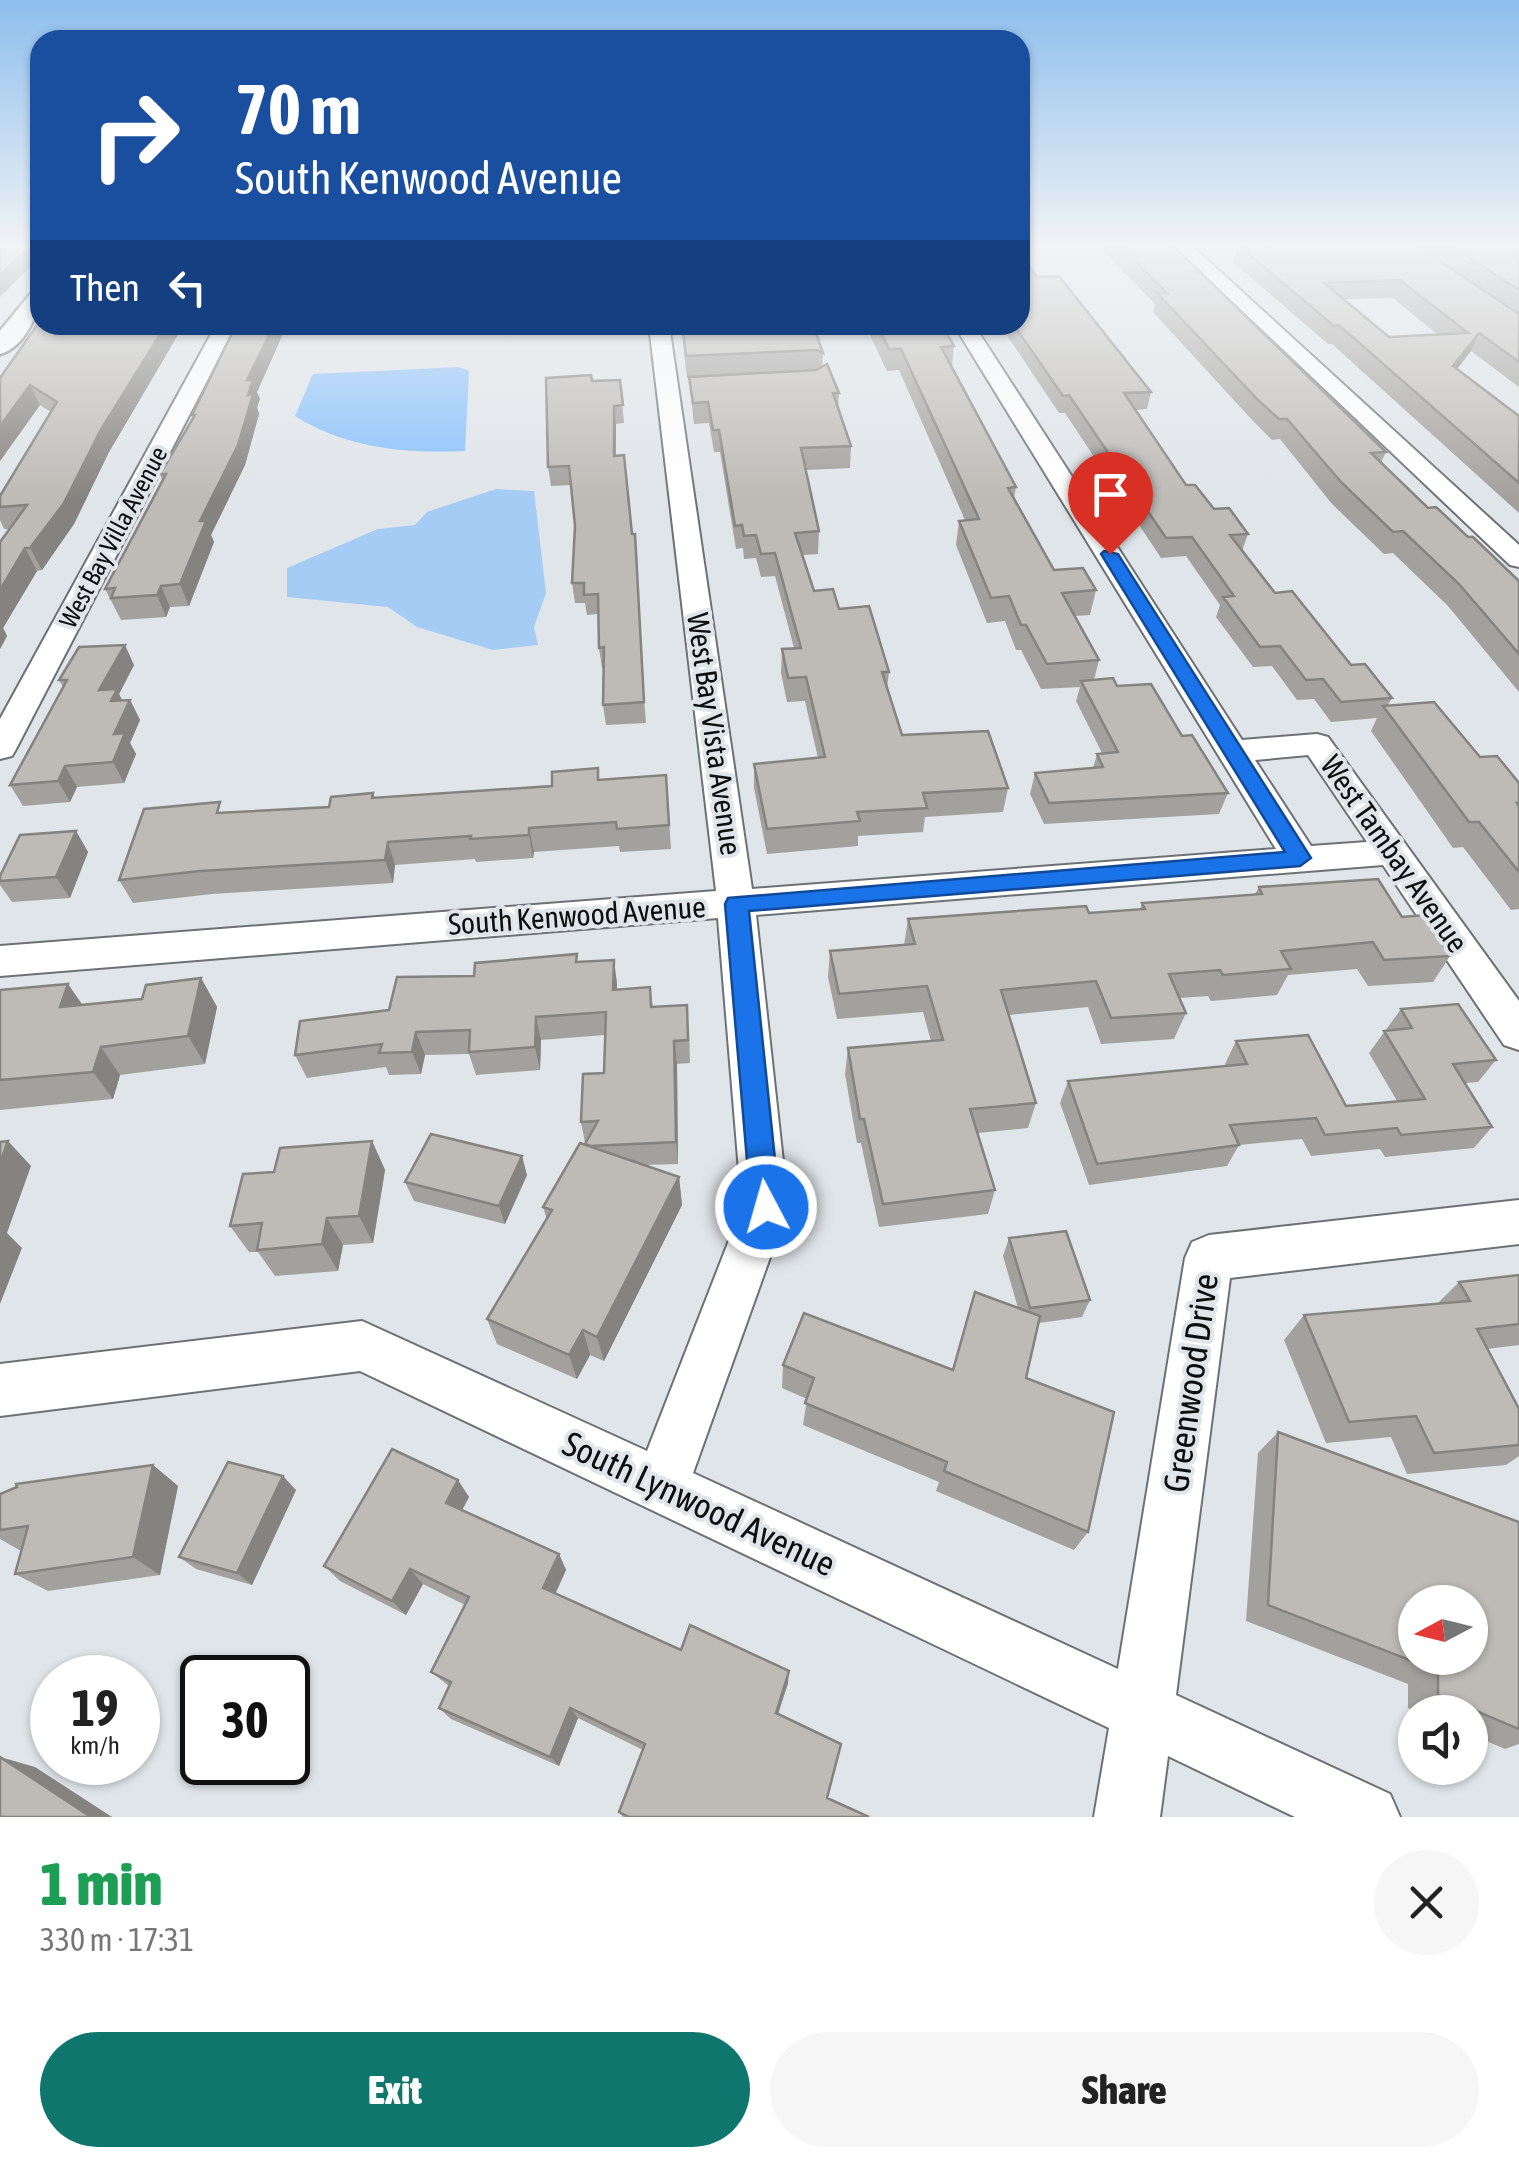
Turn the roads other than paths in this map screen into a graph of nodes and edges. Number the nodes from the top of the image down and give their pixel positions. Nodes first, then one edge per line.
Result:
1 (1272, 330) edge
2 (221, 335) edge
3 (661, 335) edge
4 (970, 335) edge
5 (1519, 559) edge
6 (0, 749) edge
7 (1234, 750) junction
8 (1394, 852) junction
9 (1300, 858) junction
10 (736, 904) junction
11 (0, 961) edge
12 (1519, 1032) edge
13 (1519, 1222) edge
14 (0, 1390) edge
15 (660, 1485) junction
16 (1143, 1713) junction
17 (1127, 1817) edge
18 (1366, 1817) edge

1 - 5 street
2 - 6 street, West Bay Villa Avenue
3 - 10 street, West Bay Vista Avenue
4 - 7 street
7 - 8 street, West Tambay Avenue
7 - 9 street
8 - 9 street, South Kenwood Avenue
8 - 12 street, West Tambay Avenue
9 - 10 street, South Kenwood Avenue
10 - 11 street, South Kenwood Avenue
10 - 15 street, West Bay Vista Avenue
13 - 16 street, Greenwood Drive
14 - 15 street, South Lynwood Avenue
15 - 16 street, South Lynwood Avenue
16 - 17 street, Greenwood Drive
16 - 18 street, South Lynwood Avenue

